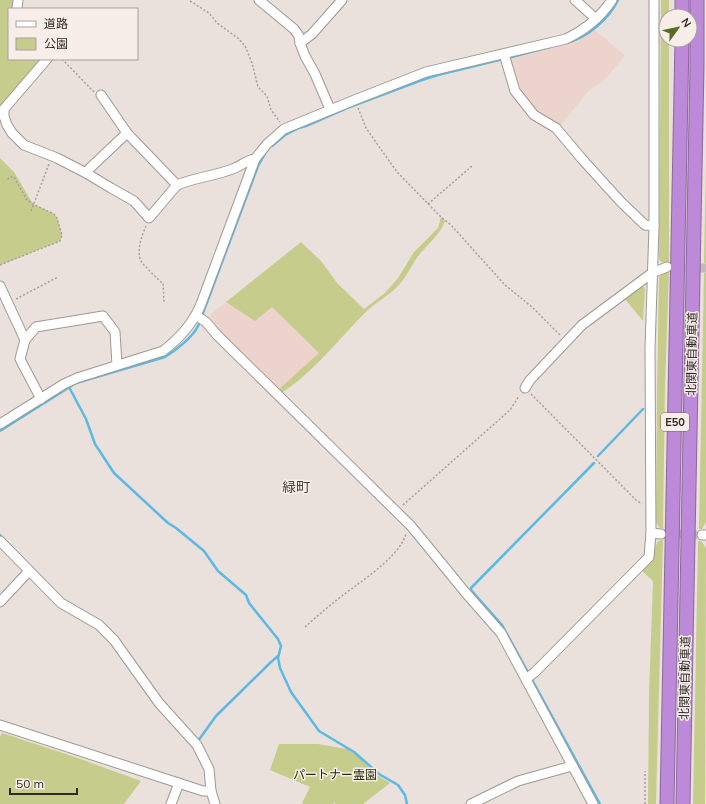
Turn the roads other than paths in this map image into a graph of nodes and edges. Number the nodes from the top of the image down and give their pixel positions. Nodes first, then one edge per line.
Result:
1 (259, 0) edge
2 (342, 0) edge
3 (575, 0) edge
4 (612, 0) edge
5 (654, 0) edge
6 (697, 0) edge
7 (596, 19) junction
8 (300, 43) junction
9 (682, 48) edge
10 (504, 54) junction
11 (46, 60) edge
12 (101, 95) road end
13 (330, 109) junction
14 (127, 133) junction
15 (255, 159) junction
16 (86, 173) junction
17 (177, 185) junction
18 (654, 226) junction
19 (667, 267) tunnel mouth
20 (652, 273) junction
21 (0, 286) edge
22 (197, 316) junction
23 (25, 340) junction
24 (117, 365) junction
25 (525, 388) road end
26 (41, 399) junction
27 (0, 424) edge
28 (650, 533) junction
29 (661, 534) tunnel mouth
30 (0, 541) edge
31 (29, 571) junction
32 (0, 602) edge
33 (526, 678) junction
34 (0, 725) edge
35 (572, 766) junction
36 (179, 782) junction
37 (211, 791) junction
38 (170, 804) edge
39 (215, 804) edge
40 (471, 804) edge
41 (593, 804) edge
42 (667, 804) edge
43 (683, 804) edge

1 - 8 street
2 - 8 street
3 - 7 street
4 - 7 street
5 - 18 street
6 - 43 highway, 北関東自動車道 / E50
7 - 10 street
8 - 13 street
9 - 42 highway, 北関東自動車道 / E50
10 - 13 street
10 - 18 street
11 - 16 street
12 - 14 street
13 - 15 street
14 - 16 street
14 - 17 street
15 - 17 street
15 - 22 street
16 - 17 street
18 - 20 street
19 - 20 street
20 - 25 street
20 - 28 street
21 - 23 street
22 - 24 street
22 - 33 street
23 - 24 street
23 - 26 street
24 - 26 street
26 - 27 street
28 - 29 street
28 - 33 street
30 - 31 street
31 - 32 street
31 - 37 street
33 - 35 street
34 - 36 street
35 - 40 street
35 - 41 street
36 - 37 street
36 - 38 street
37 - 39 street

